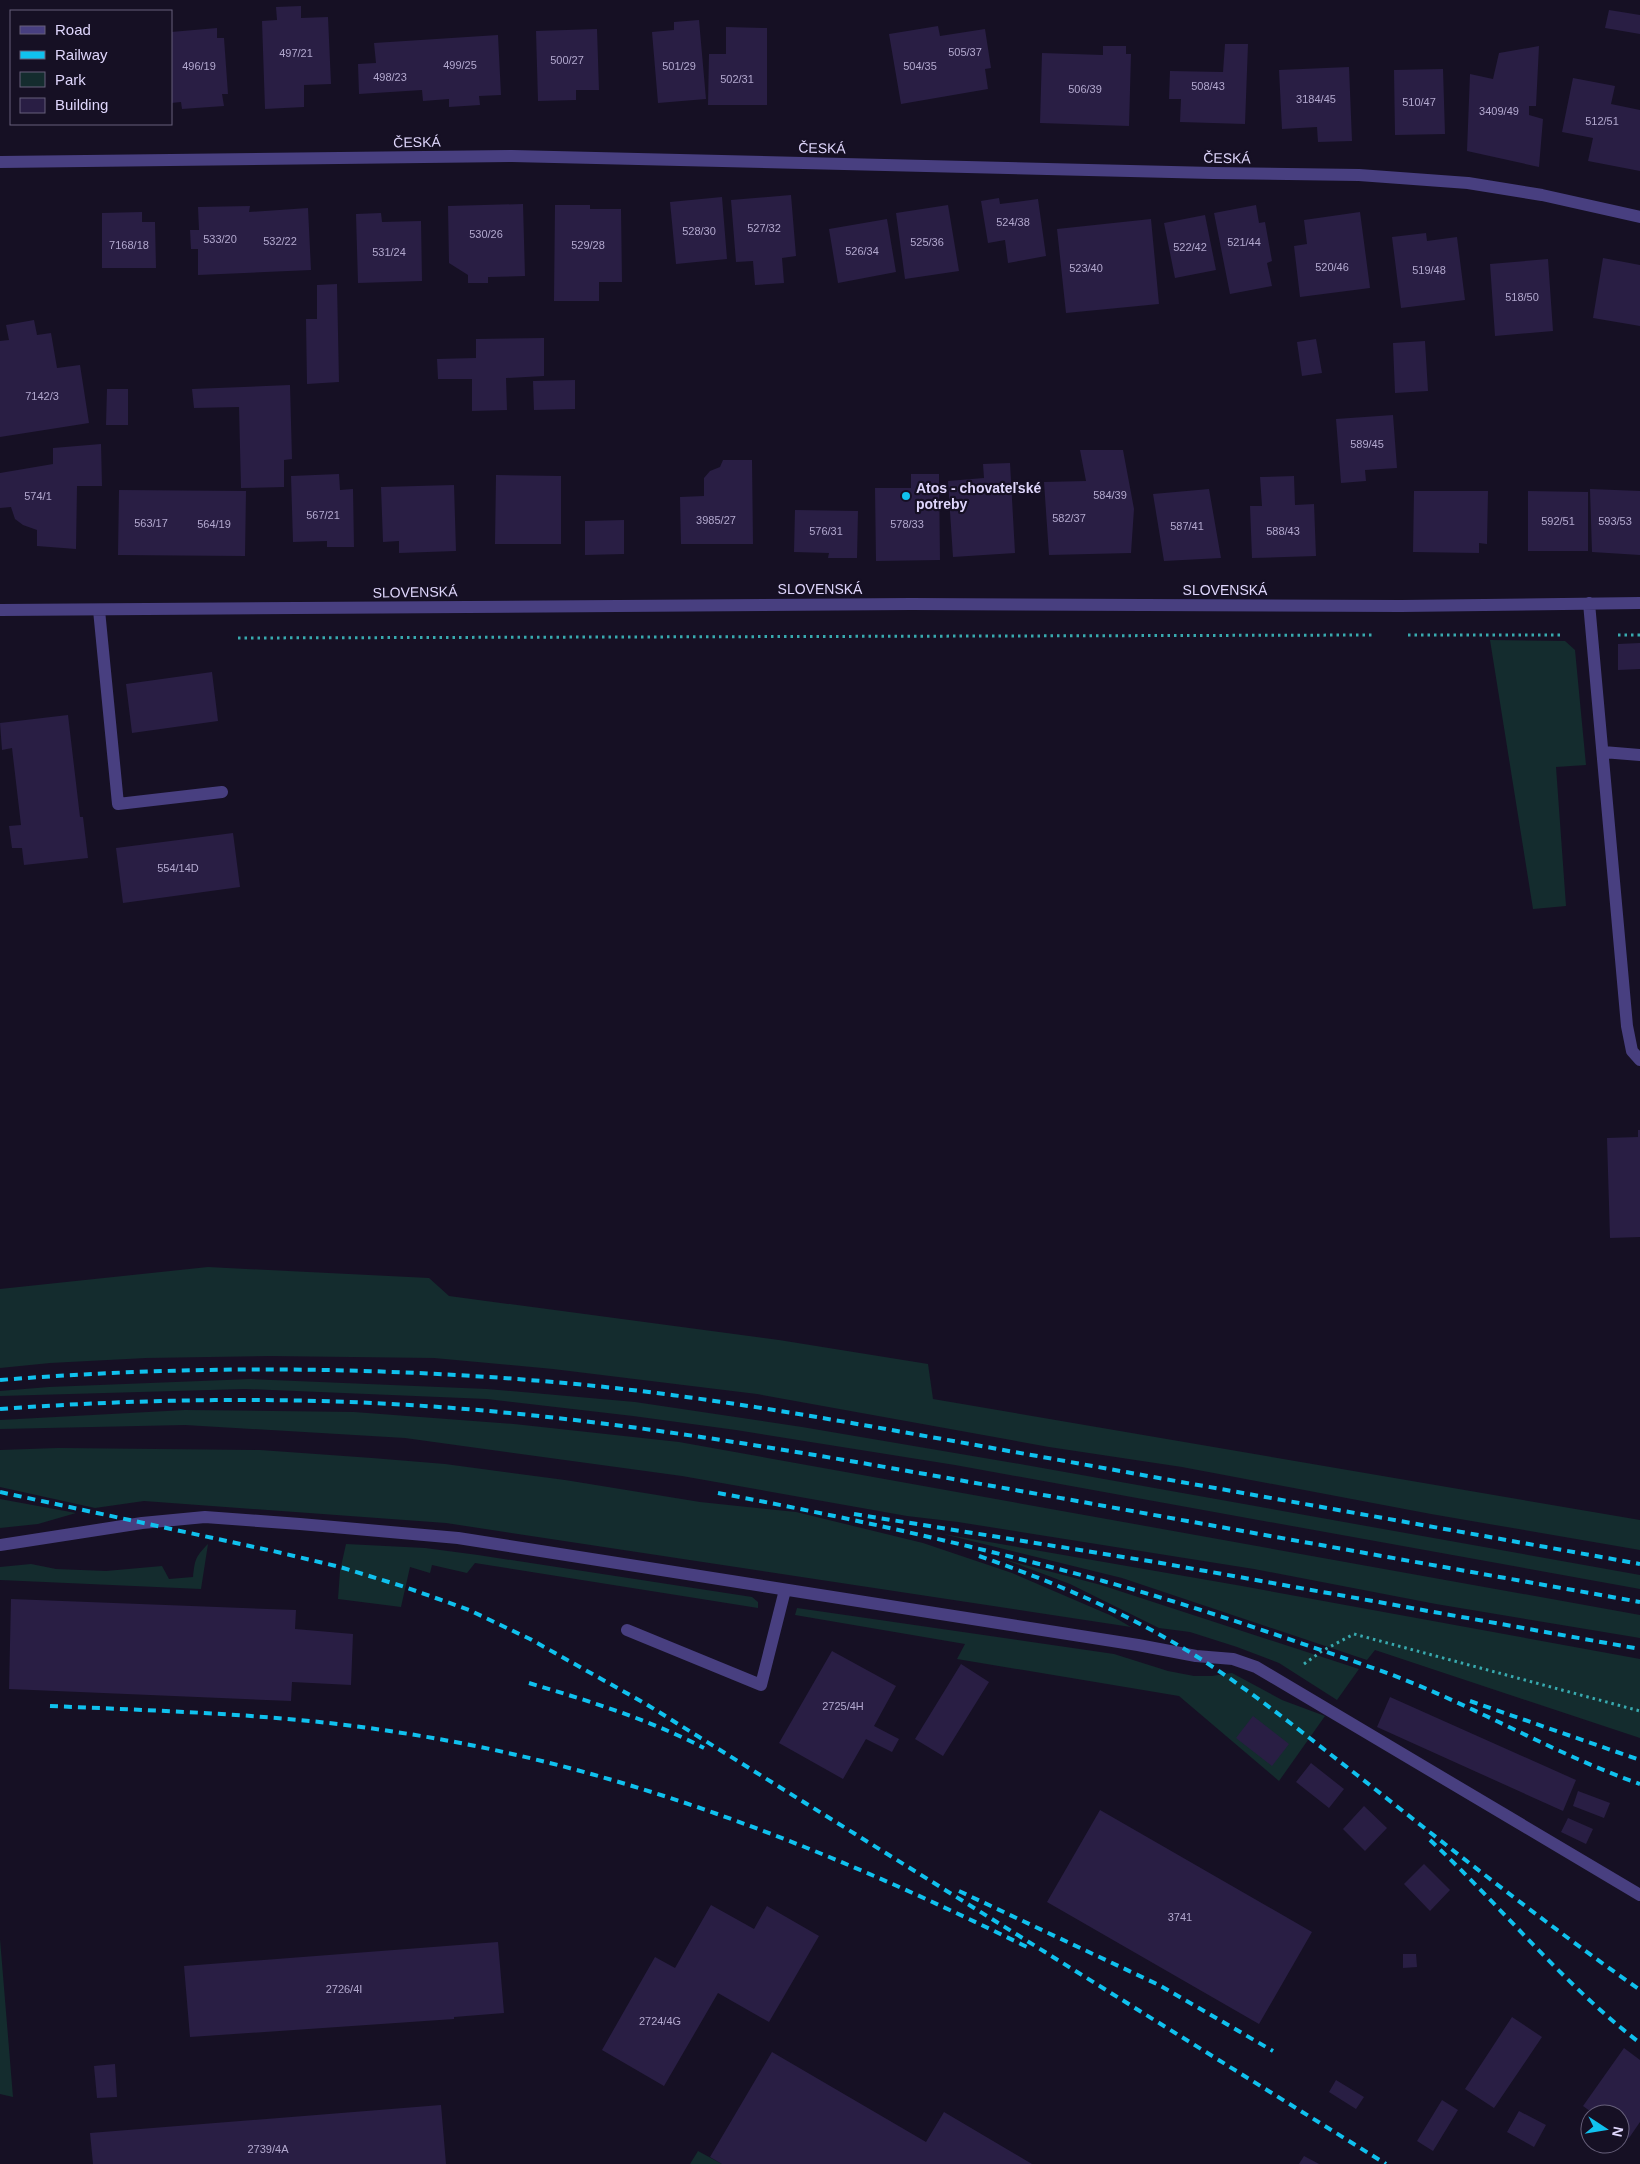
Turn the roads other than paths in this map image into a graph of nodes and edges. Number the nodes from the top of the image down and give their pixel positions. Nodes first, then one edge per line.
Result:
1 (0, 162) edge
2 (1640, 217) edge
3 (1589, 603) junction
4 (1640, 603) edge
5 (0, 610) edge
6 (99, 610) junction
7 (1603, 752) junction
8 (1640, 755) edge
9 (222, 792) dead end
10 (1640, 1060) edge
11 (0, 1544) edge
12 (785, 1590) junction
13 (626, 1630) dead end
14 (1640, 1895) edge

1 - 2 street, ČESKÁ
3 - 4 street, SLOVENSKÁ
3 - 6 street, SLOVENSKÁ
3 - 7 street
5 - 6 street, SLOVENSKÁ
6 - 9 street
7 - 8 street
7 - 10 street
11 - 12 street
12 - 13 street
12 - 14 street

